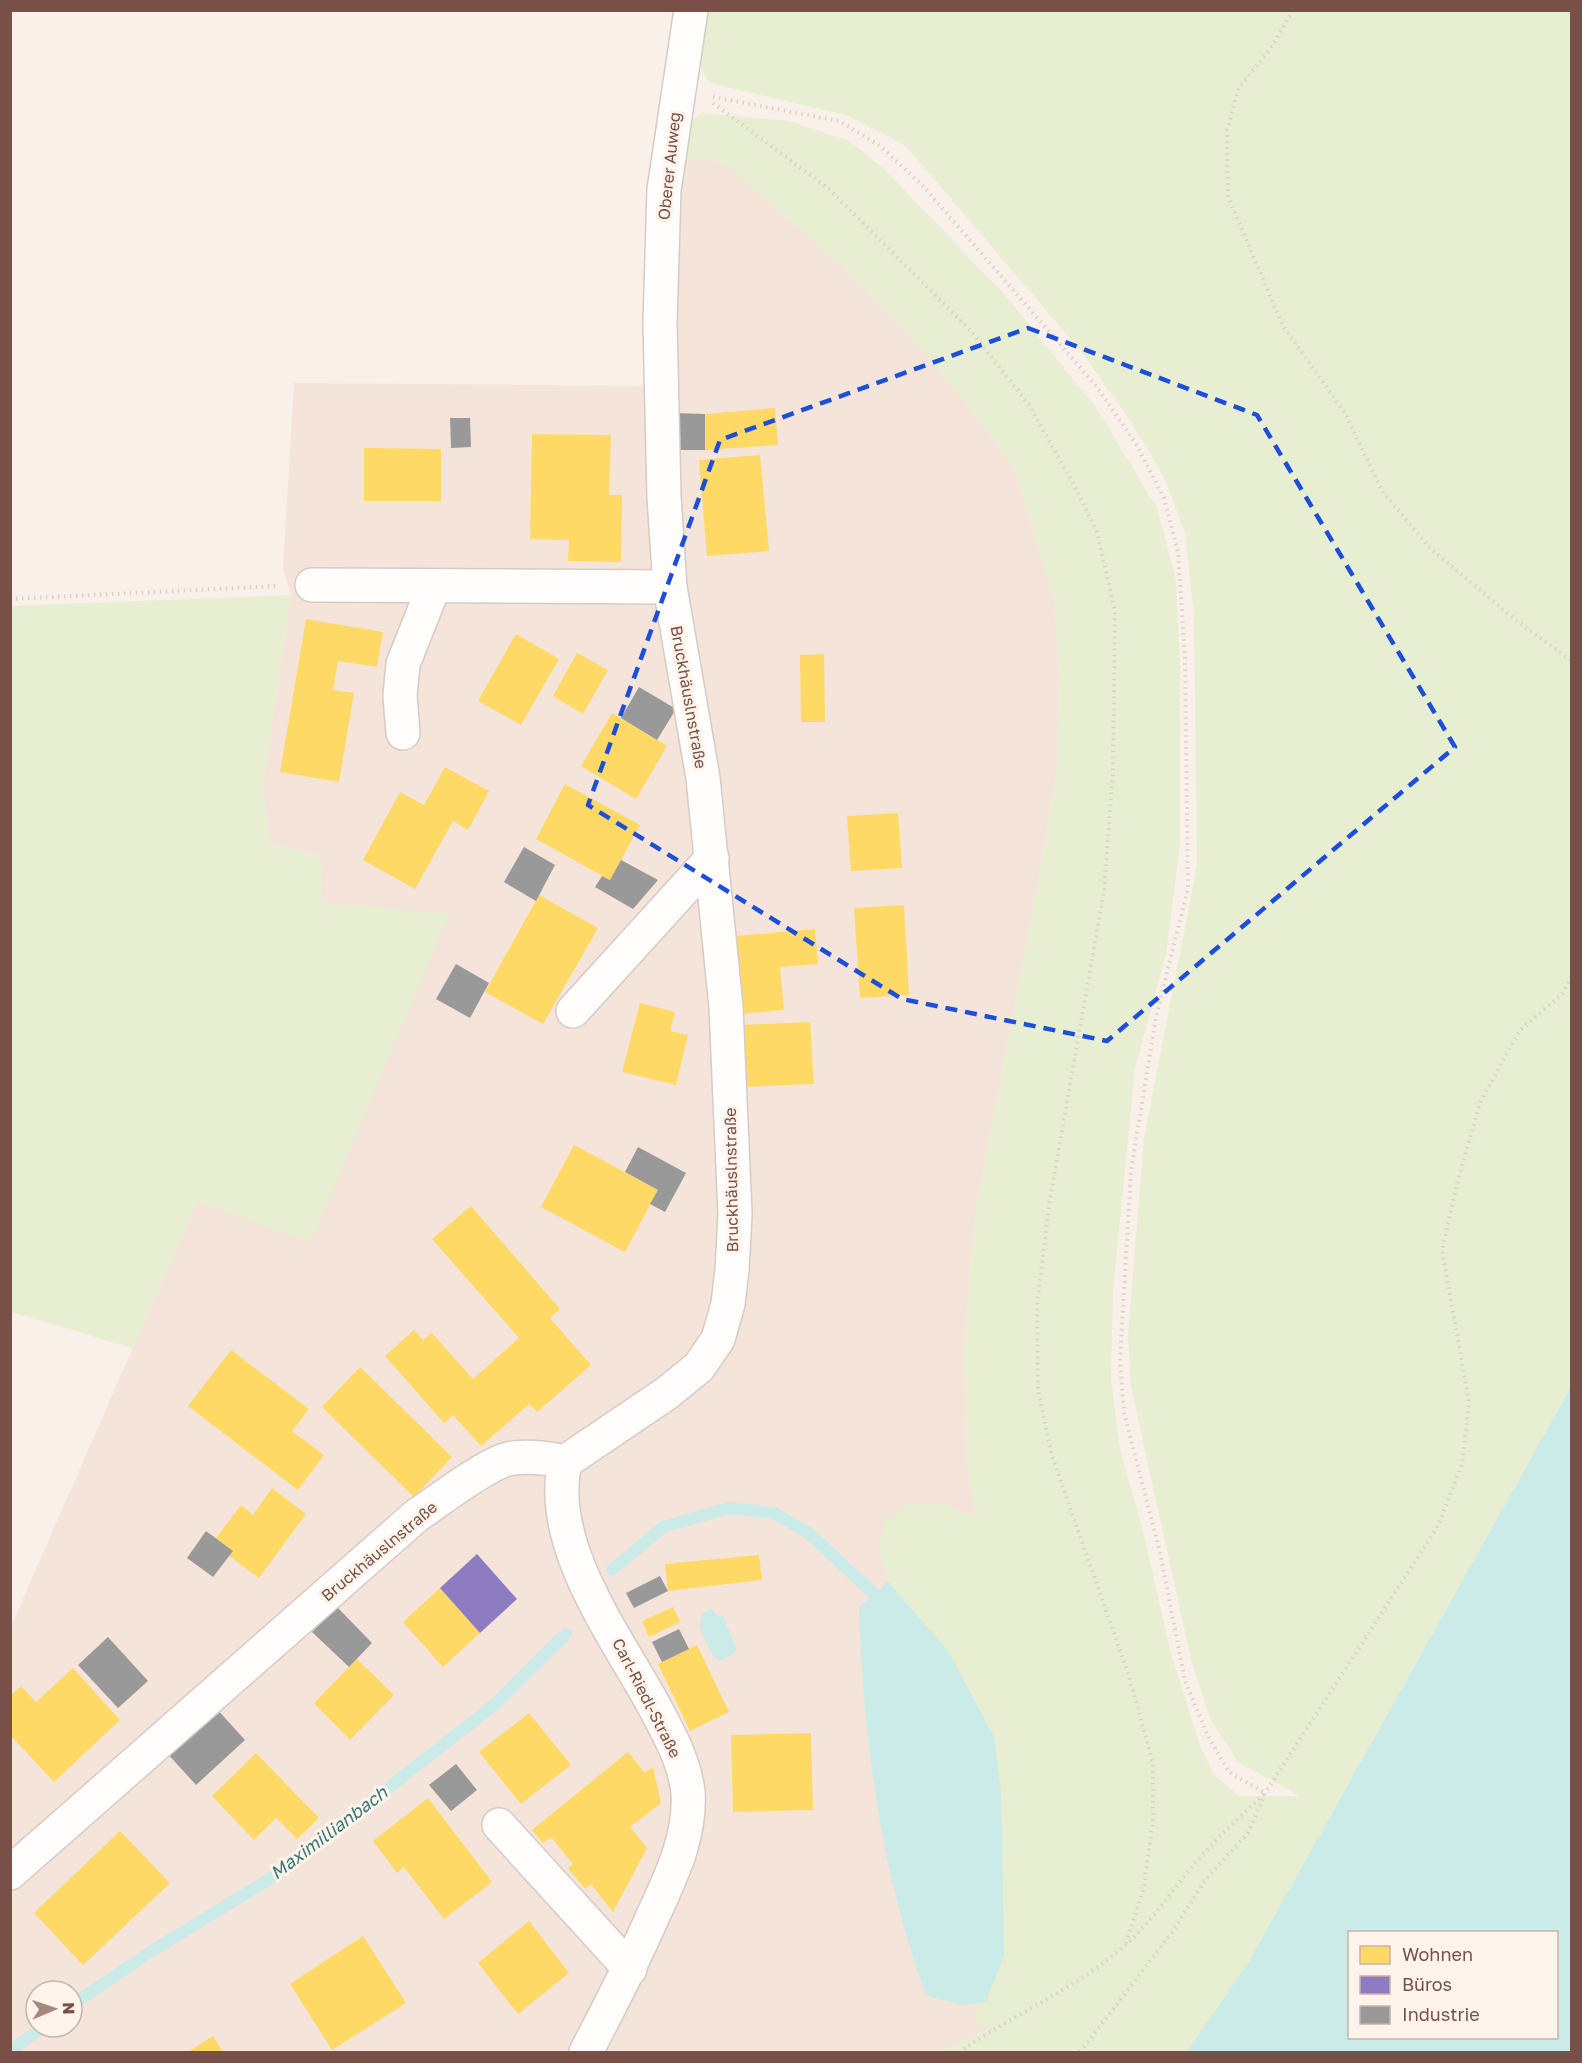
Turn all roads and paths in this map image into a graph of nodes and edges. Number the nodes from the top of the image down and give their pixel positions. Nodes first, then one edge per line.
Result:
1 (691, 10) edge
2 (1293, 10) edge
3 (660, 322) joint
4 (312, 585) joint
5 (434, 586) junction
6 (670, 587) junction
7 (10, 599) edge
8 (1572, 661) edge
9 (403, 733) dead end
10 (712, 858) junction
11 (1572, 975) edge
12 (573, 1011) dead end
13 (565, 1462) junction
14 (1265, 1793) junction
15 (499, 1824) dead end
16 (10, 1873) edge
17 (1125, 1947) junction
18 (630, 1969) junction
19 (586, 2052) edge
20 (960, 2052) edge
21 (1080, 2052) edge

1 - 3 street, Oberer Auweg
2 - 8 path
3 - 6 street, Bruckhäuslnstraße
4 - 5 street
4 - 7 path
5 - 6 street
5 - 9 street
6 - 10 street, Bruckhäuslnstraße
10 - 12 street
10 - 13 street, Bruckhäuslnstraße
11 - 14 path
13 - 16 street, Bruckhäuslnstraße
13 - 18 street, Carl-Riedl-Straße
14 - 17 path
14 - 17 path
14 - 21 path
15 - 18 street
17 - 20 path
18 - 19 street, Carl-Riedl-Straße

